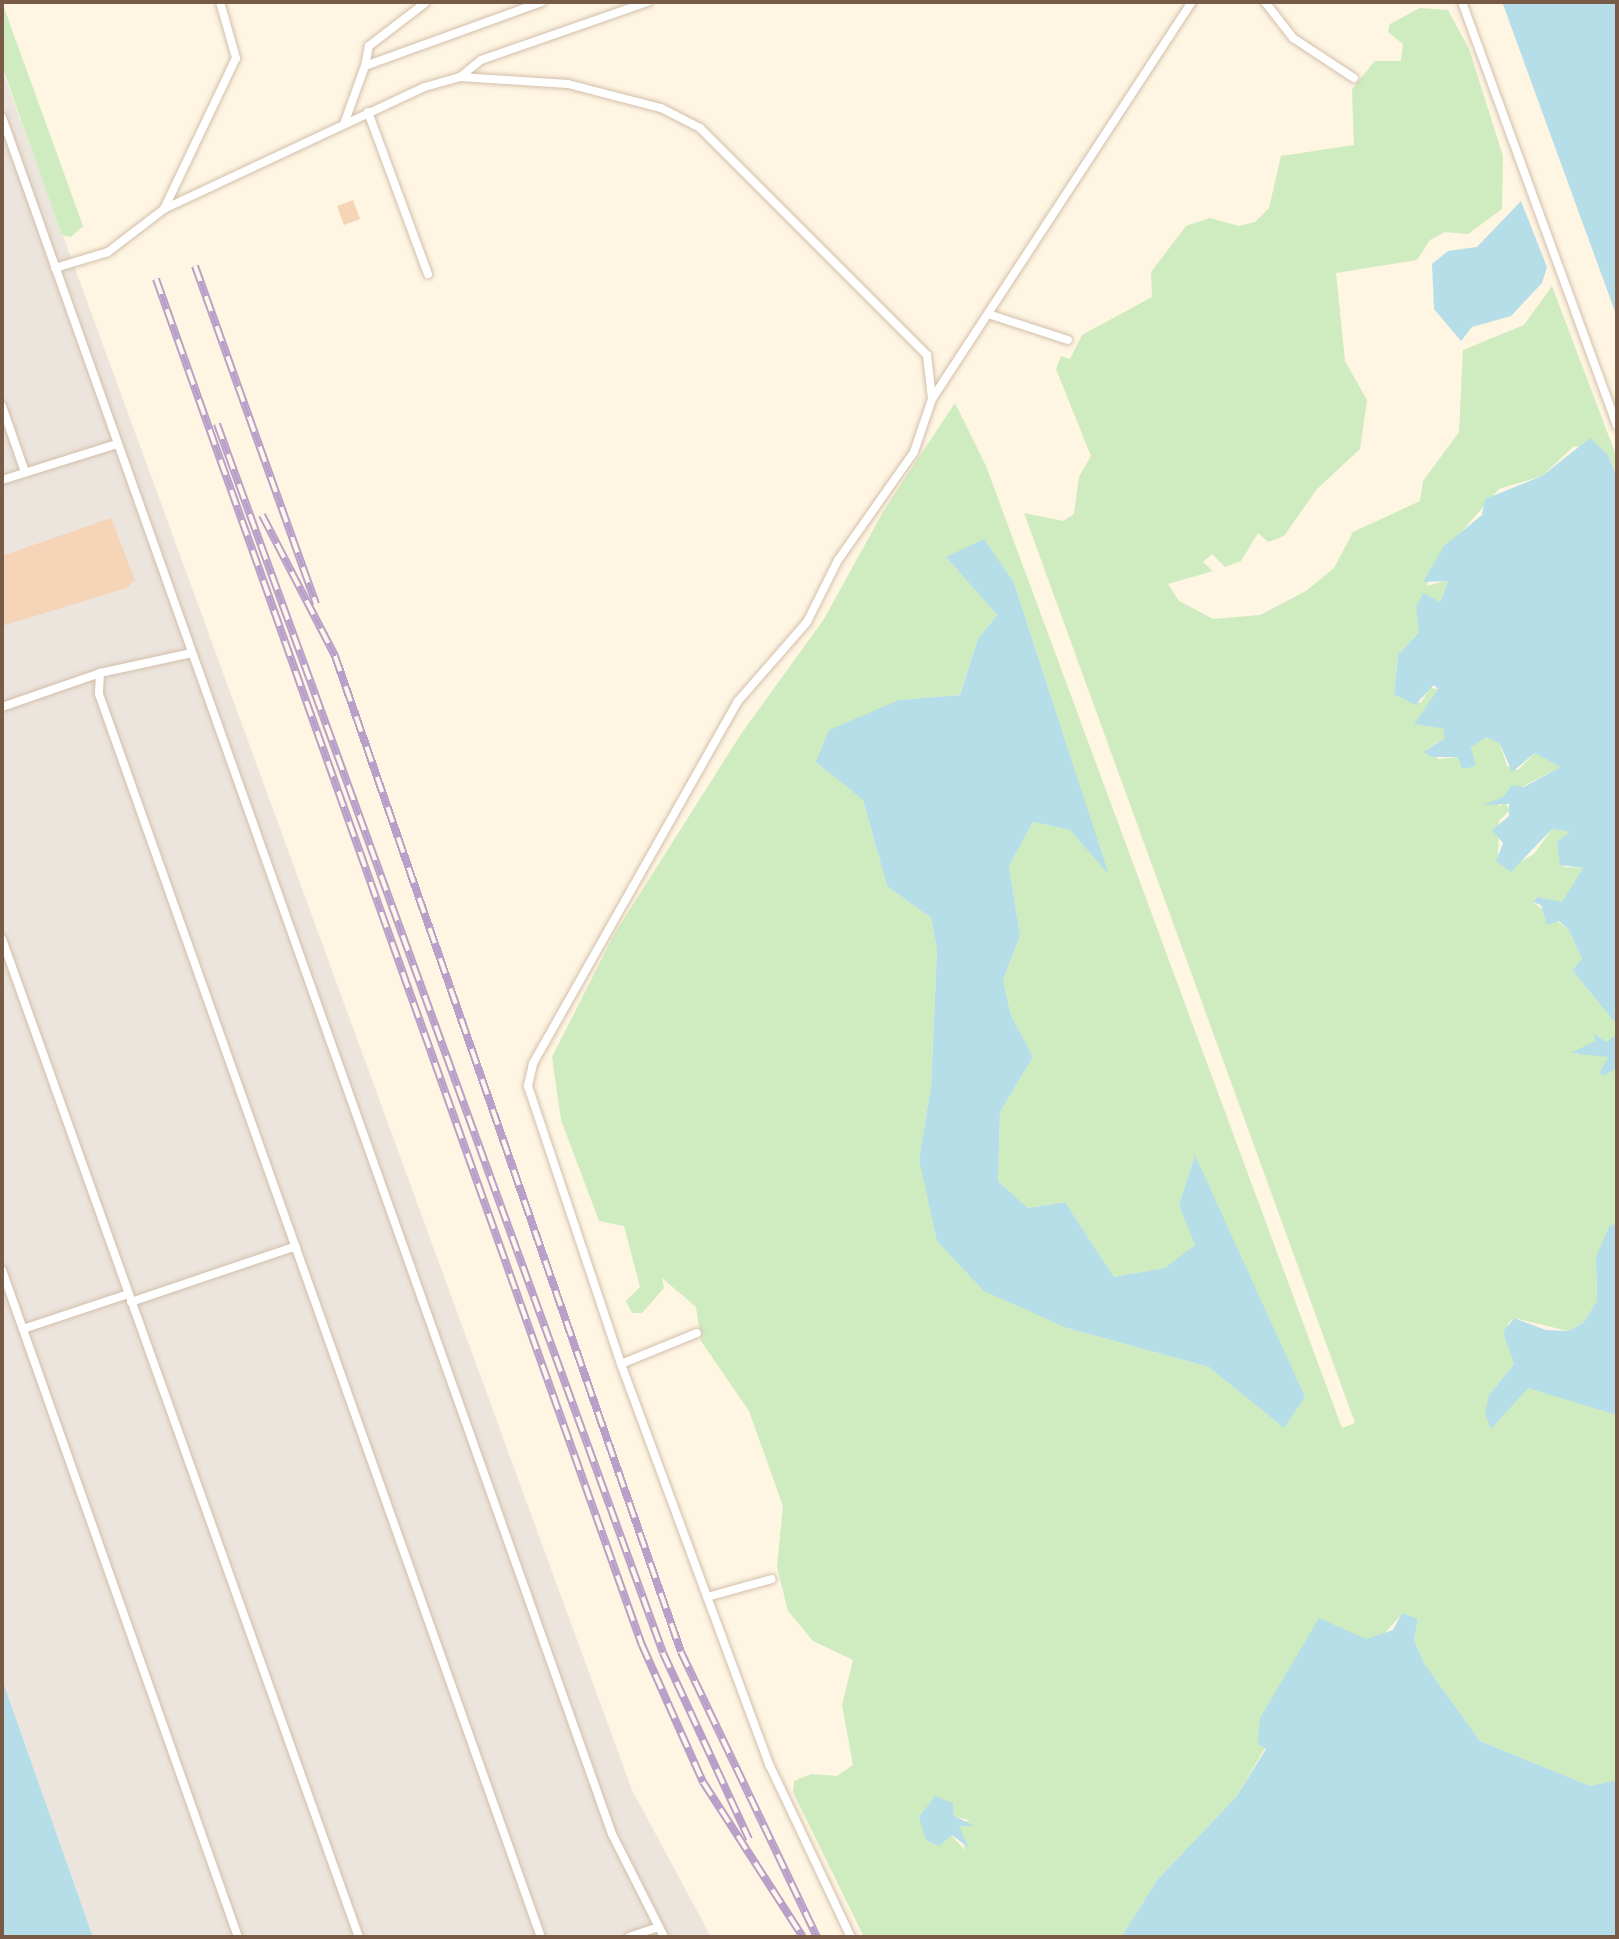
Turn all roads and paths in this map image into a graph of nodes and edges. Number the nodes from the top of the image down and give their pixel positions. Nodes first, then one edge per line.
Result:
1 (220, 2) edge
2 (542, 2) edge
3 (648, 2) edge
4 (1192, 2) edge
5 (1265, 2) edge
6 (1462, 2) edge
7 (425, 3) edge
8 (365, 66) junction
9 (460, 77) junction
10 (1354, 78) dead end
11 (368, 111) junction
12 (2, 117) edge
13 (344, 124) junction
14 (164, 209) junction
15 (55, 268) junction
16 (428, 274) dead end
17 (988, 314) junction
18 (1068, 340) dead end
19 (932, 399) junction
20 (2, 406) edge
21 (1617, 426) edge
22 (117, 444) junction
23 (25, 472) junction
24 (2, 480) edge
25 (192, 653) junction
26 (100, 673) junction
27 (2, 708) edge
28 (2, 939) edge
29 (296, 1246) junction
30 (2, 1270) edge
31 (130, 1298) junction
32 (23, 1329) junction
33 (696, 1333) dead end
34 (621, 1364) junction
35 (772, 1579) dead end
36 (707, 1597) junction
37 (658, 1927) junction
38 (238, 1937) edge
39 (359, 1937) edge
40 (541, 1937) edge
41 (629, 1937) edge
42 (664, 1937) edge
43 (851, 1937) edge

1 - 14 lane
2 - 8 lane
3 - 9 lane
4 - 17 lane
5 - 10 lane
6 - 21 lane
7 - 8 lane
8 - 13 lane
9 - 11 lane
9 - 19 lane
11 - 13 lane
11 - 16 lane
12 - 15 lane
13 - 14 lane
14 - 15 lane
15 - 22 lane
17 - 18 lane
17 - 19 lane
19 - 34 lane
20 - 23 lane
22 - 23 lane
22 - 25 lane
23 - 24 lane
25 - 26 lane
25 - 37 lane
26 - 27 lane
26 - 29 lane
28 - 31 lane
29 - 31 lane
29 - 40 lane
30 - 32 lane
31 - 32 lane
31 - 39 lane
32 - 38 lane
33 - 34 lane
34 - 36 lane
35 - 36 lane
36 - 43 lane
37 - 41 lane
37 - 42 lane

